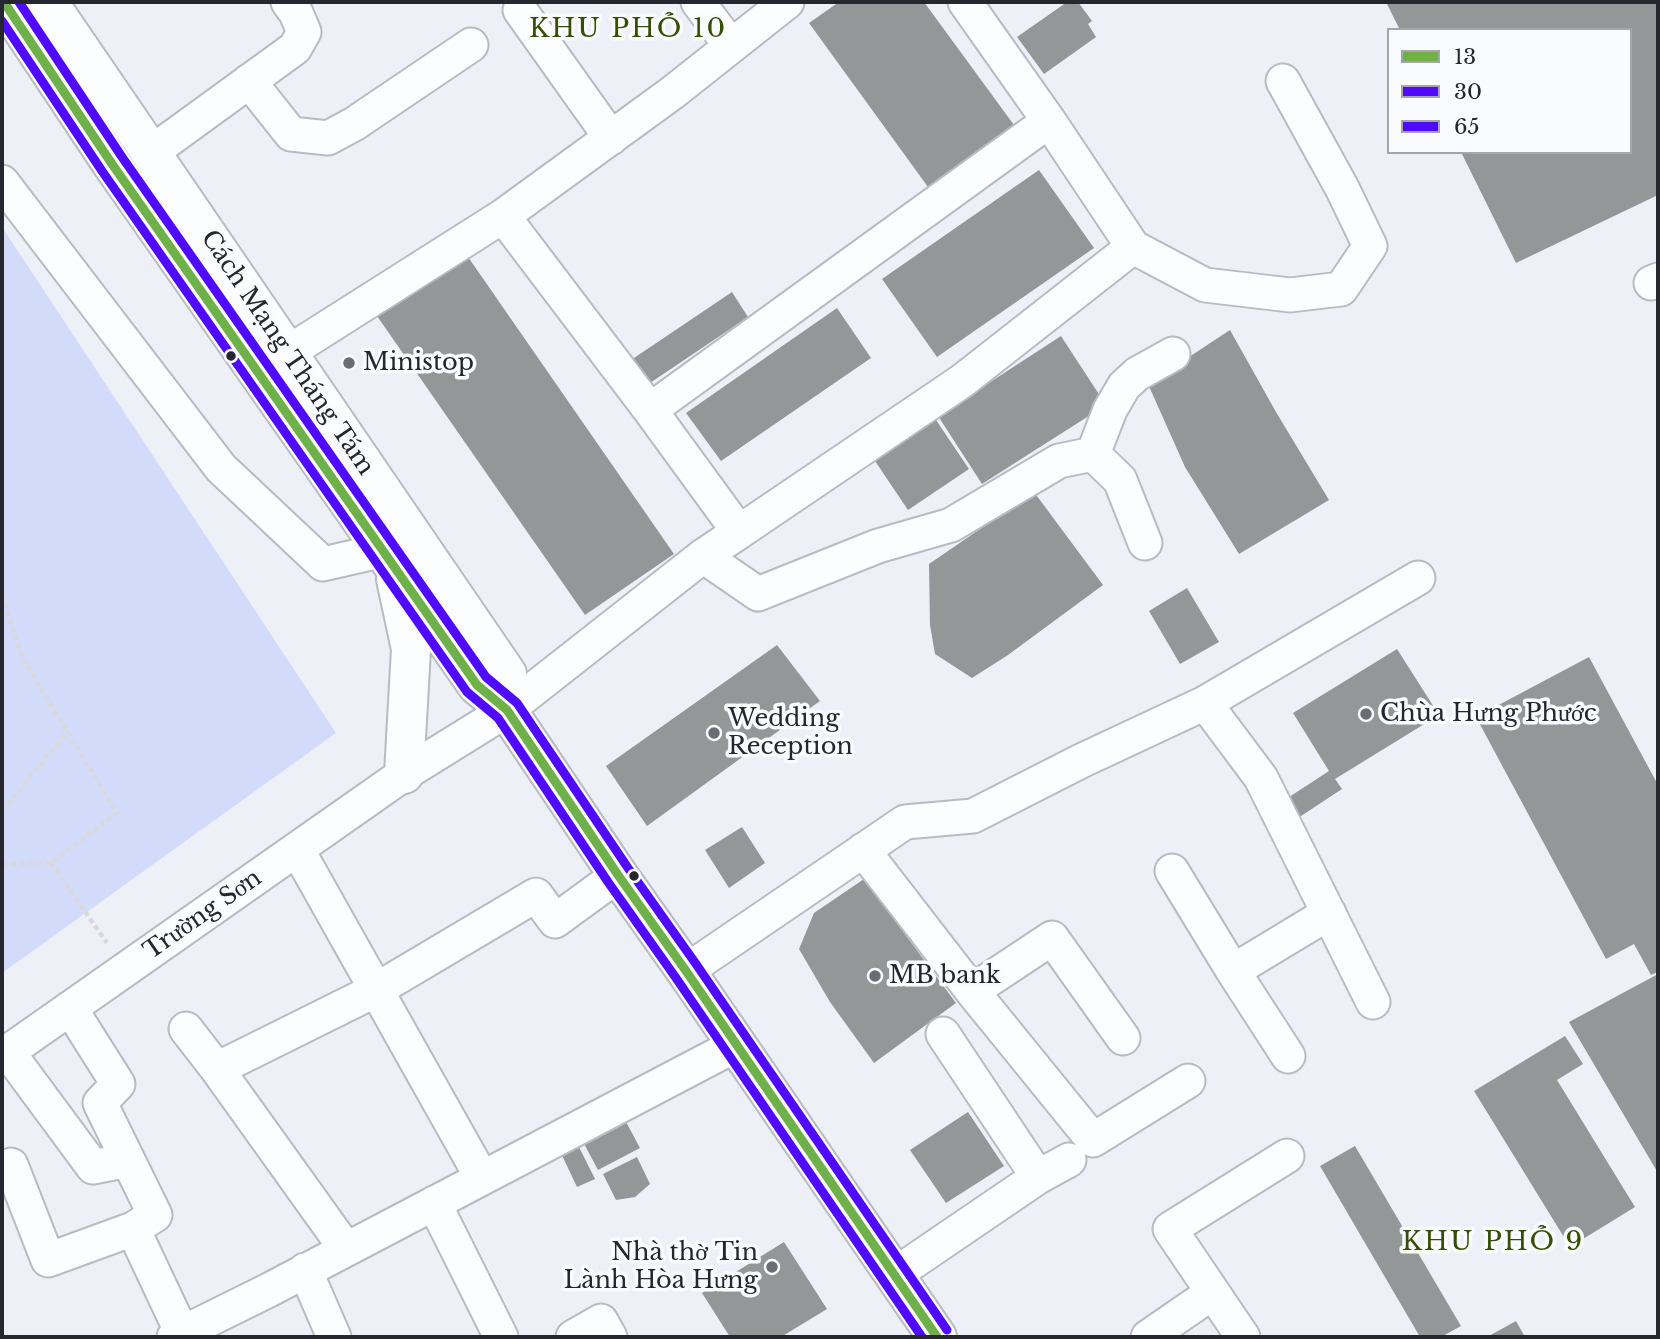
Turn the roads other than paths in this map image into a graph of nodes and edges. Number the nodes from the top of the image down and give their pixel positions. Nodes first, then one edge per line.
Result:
1 (4, 2) edge
2 (48, 2) edge
3 (288, 2) edge
4 (698, 2) edge
5 (786, 2) edge
6 (965, 2) edge
7 (520, 10) dead end
8 (471, 45) dead end
9 (731, 46) junction
10 (249, 81) junction
11 (1283, 81) dead end
12 (1049, 121) junction
13 (611, 138) junction
14 (152, 152) junction
15 (2, 182) edge
16 (503, 216) junction
17 (1133, 247) junction
18 (287, 353) junction
19 (1173, 354) dead end
20 (650, 410) junction
21 (1093, 454) junction
22 (739, 532) junction
23 (1144, 543) dead end
24 (703, 556) junction
25 (388, 557) junction
26 (1418, 578) dead end
27 (1205, 703) junction
28 (507, 710) junction
29 (404, 774) junction
30 (297, 849) junction
31 (863, 850) junction
32 (1172, 871) dead end
33 (618, 875) junction
34 (1329, 913) junction
35 (686, 971) junction
36 (1233, 971) junction
37 (376, 990) junction
38 (972, 991) junction
39 (1373, 1002) dead end
40 (70, 1008) junction
41 (186, 1029) dead end
42 (943, 1034) dead end
43 (1123, 1038) dead end
44 (736, 1045) junction
45 (5, 1054) edge
46 (1288, 1056) dead end
47 (217, 1069) junction
48 (1188, 1081) dead end
49 (1081, 1150) junction
50 (1287, 1156) dead end
51 (128, 1160) junction
52 (2, 1172) edge
53 (1038, 1177) junction
54 (482, 1178) junction
55 (434, 1203) junction
56 (133, 1229) junction
57 (346, 1249) junction
58 (305, 1270) junction
59 (894, 1275) junction
60 (1212, 1293) junction
61 (178, 1335) edge
62 (334, 1337) edge
63 (501, 1337) edge
64 (573, 1337) edge
65 (610, 1337) edge
66 (937, 1337) edge
67 (1148, 1337) edge
68 (1243, 1337) edge

1 - 25 main road, Cách Mạng Tháng Tám
2 - 14 main road, Cách Mạng Tháng Tám
3 - 10 street
4 - 9 street
5 - 9 street
6 - 12 street
7 - 13 street
8 - 10 street
9 - 13 street
10 - 14 street
11 - 17 street
12 - 17 street
12 - 20 street
13 - 16 street
14 - 18 main road, Cách Mạng Tháng Tám
15 - 25 street
16 - 18 street
16 - 20 street
17 - 22 street, Trường Sơn
18 - 28 main road, Cách Mạng Tháng Tám
19 - 21 street
20 - 22 street
21 - 23 street
21 - 24 street
22 - 24 street, Trường Sơn
24 - 28 street, Trường Sơn
25 - 28 main road, Cách Mạng Tháng Tám
25 - 29 main road
26 - 27 street
27 - 31 street
27 - 34 street
28 - 29 street, Trường Sơn
28 - 33 main road, Cách Mạng Tháng Tám
29 - 30 street, Trường Sơn
30 - 37 street
30 - 40 street, Trường Sơn
31 - 35 street
31 - 38 street
32 - 36 street
33 - 35 main road, Cách Mạng Tháng Tám
33 - 37 street
34 - 36 street
34 - 39 street
35 - 44 main road, Cách Mạng Tháng Tám
36 - 46 street
37 - 47 street
37 - 54 street
38 - 43 street
38 - 49 street
40 - 45 street, Trường Sơn
40 - 51 street
41 - 47 street
42 - 53 street
44 - 54 street
44 - 59 main road, Cách Mạng Tháng Tám
45 - 51 street
47 - 57 street
48 - 49 street
49 - 53 street
50 - 60 street
51 - 56 street
52 - 56 street
53 - 59 street
54 - 55 street
55 - 57 street
55 - 63 street
56 - 61 street
57 - 58 street
58 - 61 street
58 - 62 street
59 - 66 main road, Cách Mạng Tháng Tám
60 - 67 street
60 - 68 street
64 - 65 street

